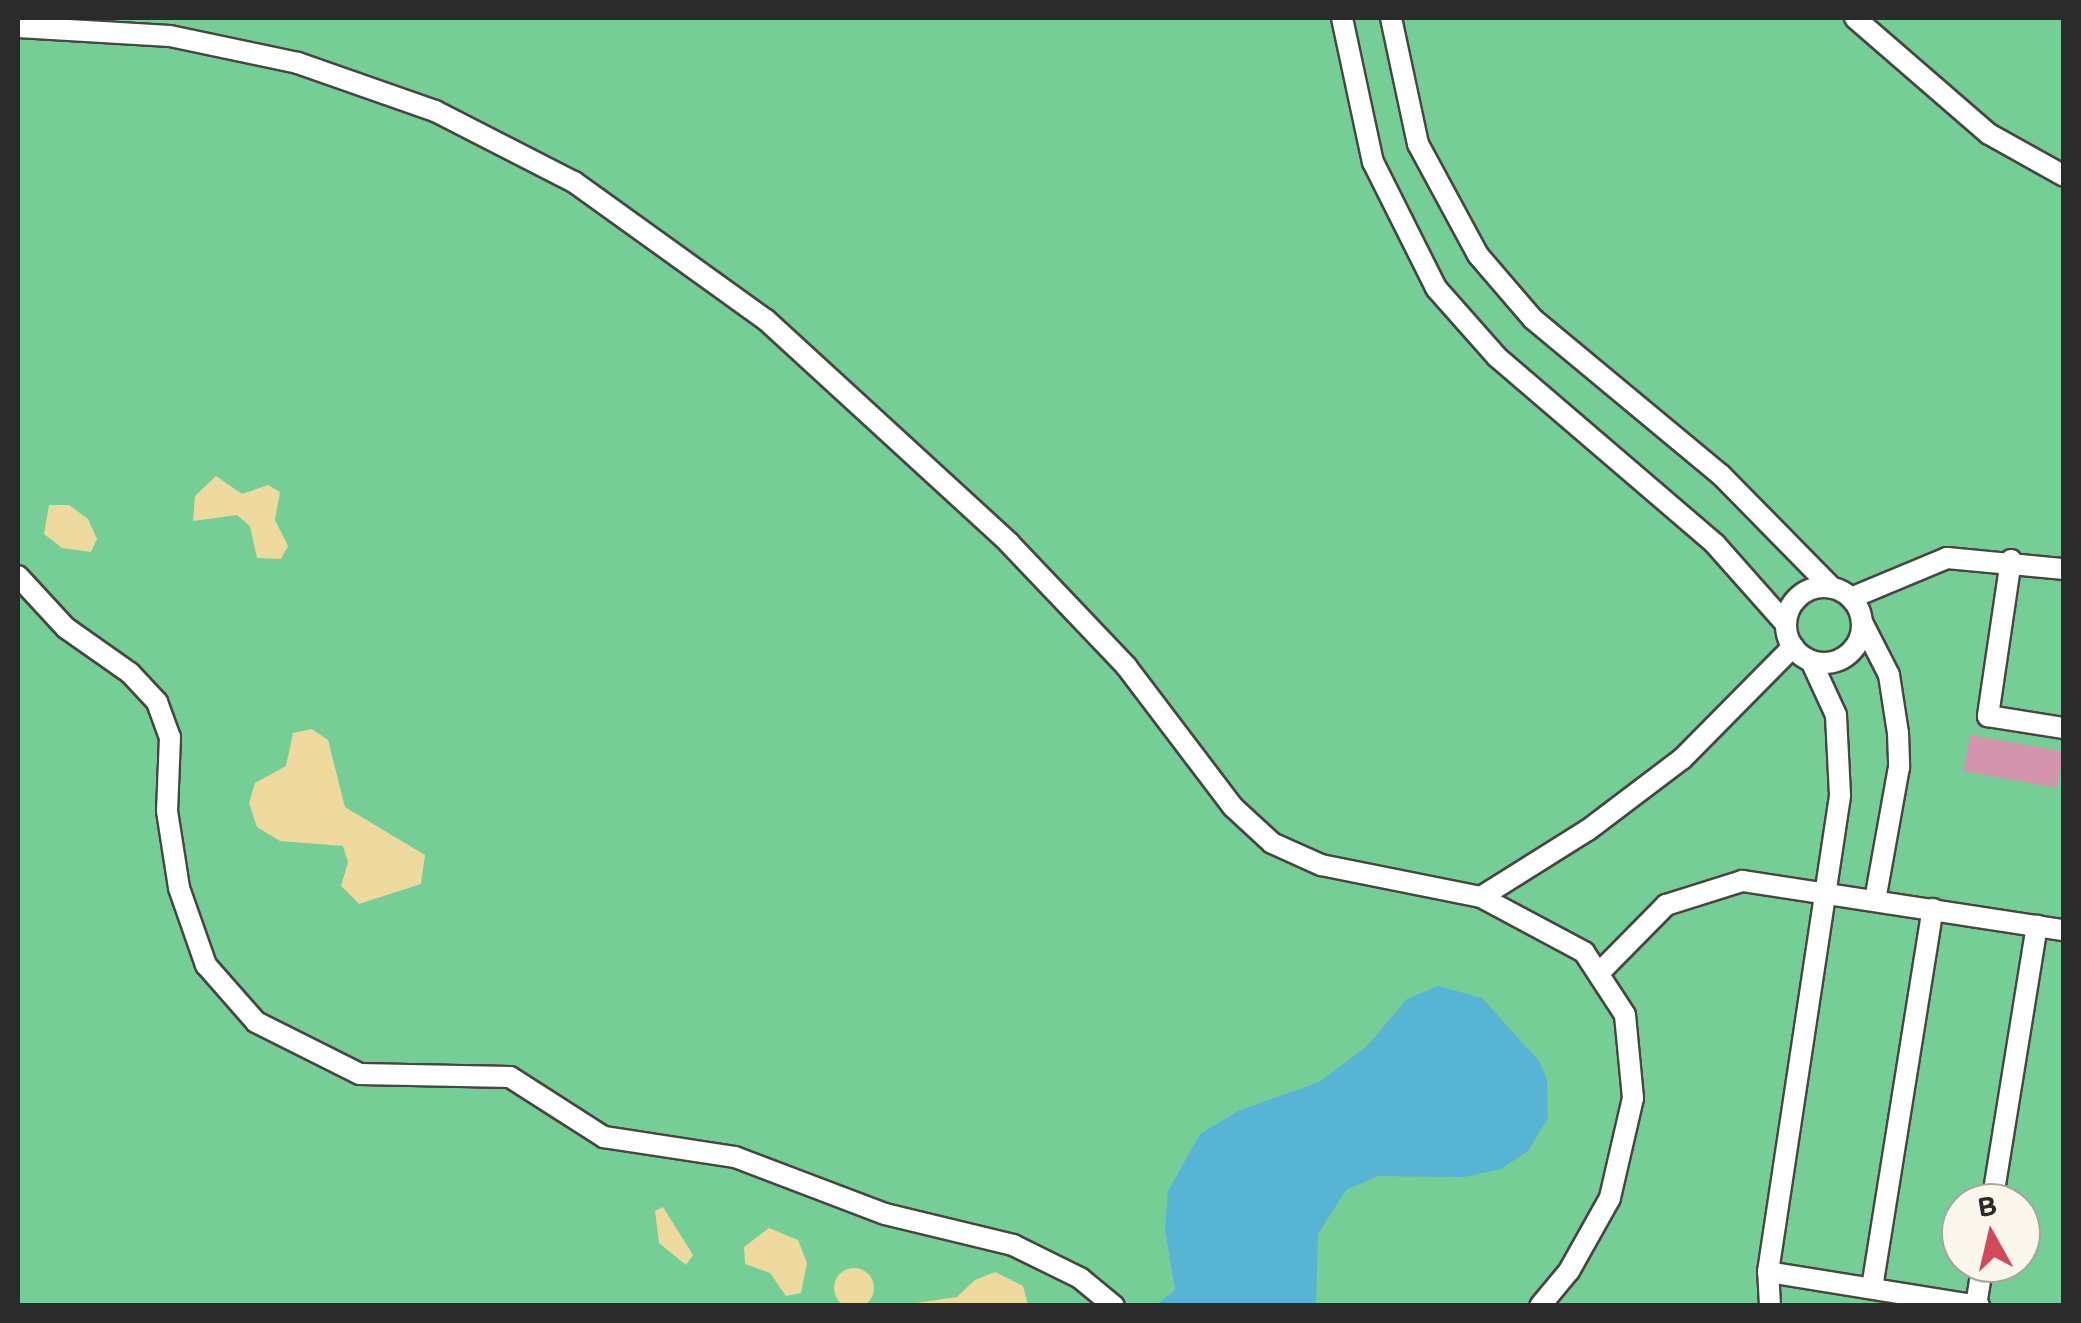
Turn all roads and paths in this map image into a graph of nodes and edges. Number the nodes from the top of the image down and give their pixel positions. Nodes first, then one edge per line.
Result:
1 (1342, 18) edge
2 (1392, 18) edge
3 (1854, 18) edge
4 (18, 26) edge
5 (2064, 176) edge
6 (2011, 560) junction
7 (2064, 569) edge
8 (18, 576) edge
9 (1842, 593) junction
10 (1862, 622) junction
11 (1786, 624) junction
12 (1793, 647) junction
13 (1812, 660) junction
14 (2064, 728) edge
15 (1826, 892) junction
16 (1480, 897) junction
17 (1876, 900) junction
18 (1933, 909) junction
19 (2036, 926) junction
20 (2064, 930) edge
21 (1601, 971) junction
22 (1995, 1183) edge
23 (1768, 1272) junction
24 (1872, 1288) junction
25 (1978, 1305) edge
26 (1114, 1306) edge
27 (1540, 1306) edge
28 (1770, 1306) edge

1 - 11 lane
2 - 9 lane
3 - 5 lane
4 - 16 lane
6 - 7 lane
6 - 9 lane
6 - 14 lane
8 - 26 lane
9 - 10 lane
9 - 11 lane
10 - 13 lane
10 - 17 lane
11 - 12 lane
12 - 13 lane
12 - 16 lane
13 - 15 lane
15 - 17 lane
15 - 21 lane
15 - 23 lane
16 - 21 lane
17 - 18 lane
18 - 19 lane
18 - 24 lane
19 - 20 lane
19 - 22 lane
21 - 27 lane
23 - 24 lane
23 - 28 lane
24 - 25 lane

